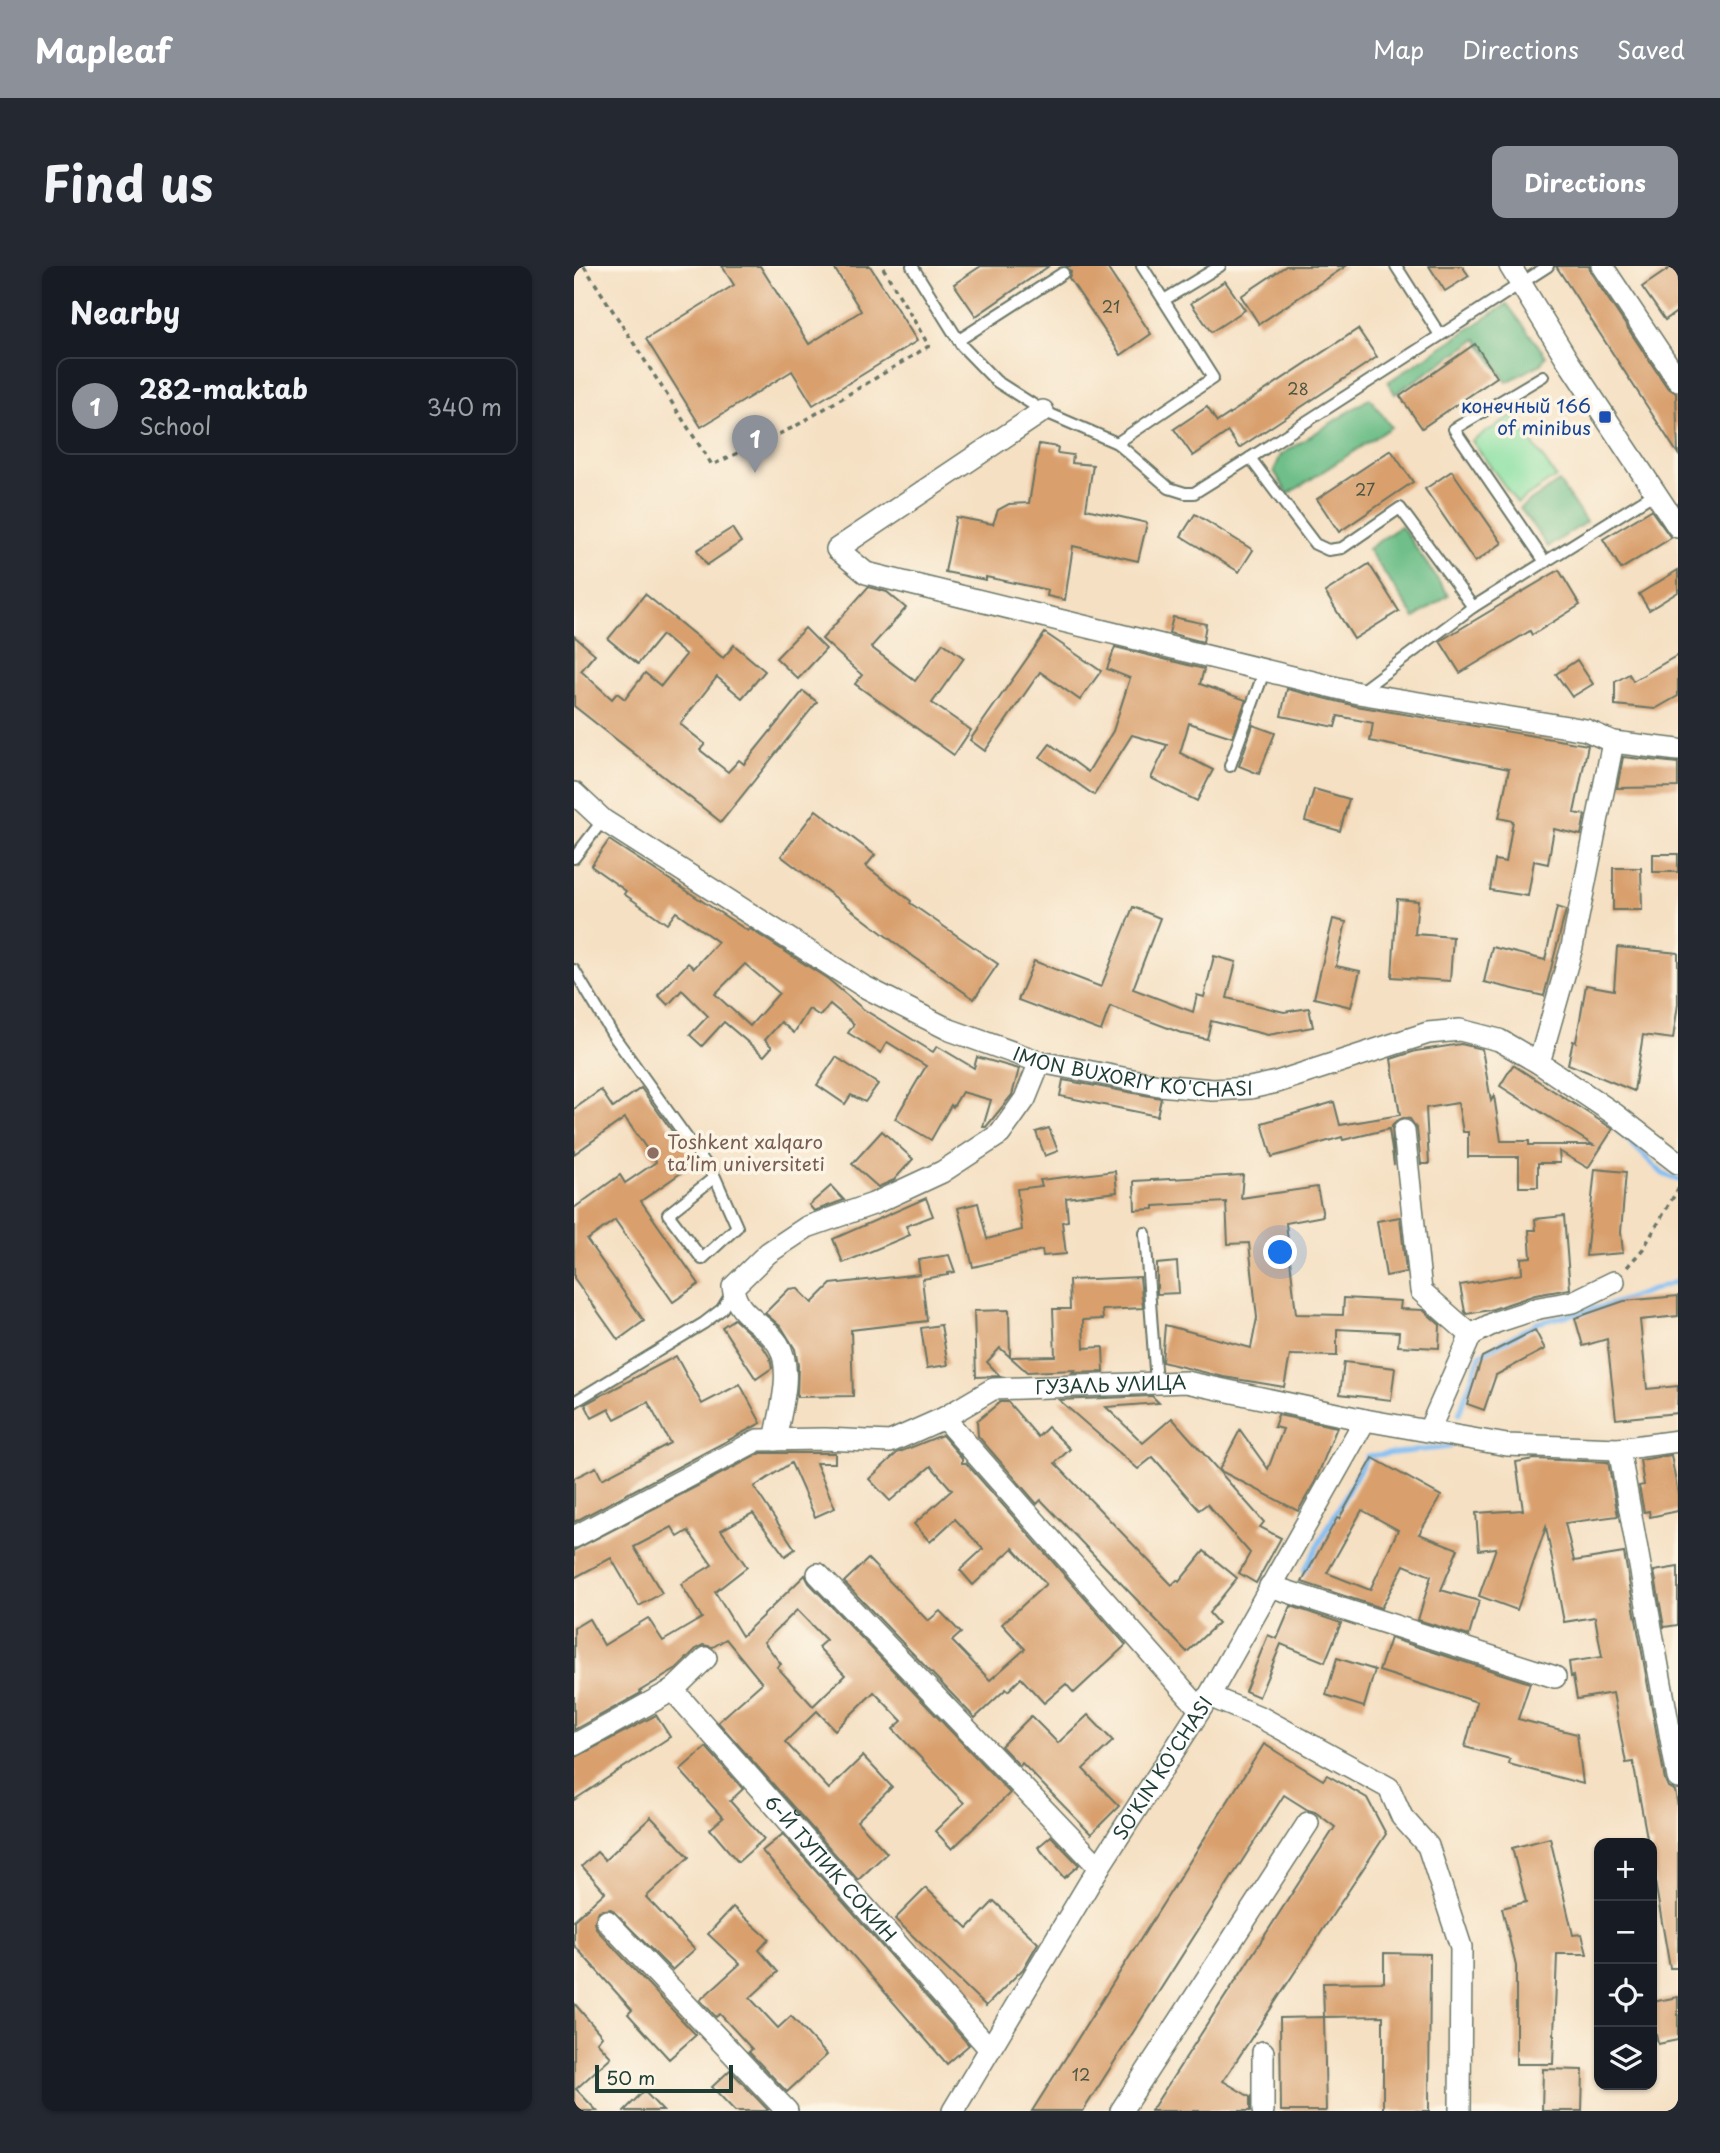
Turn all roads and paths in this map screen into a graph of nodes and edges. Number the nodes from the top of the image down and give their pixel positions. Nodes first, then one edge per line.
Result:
1 (584, 266) edge
2 (882, 266) edge
3 (912, 266) edge
4 (1142, 266) edge
5 (1220, 266) edge
6 (1396, 266) edge
7 (1548, 266) edge
8 (1602, 266) edge
9 (1063, 273) dead end
10 (1515, 274) edge
11 (1164, 300) junction
12 (1440, 335) junction
13 (959, 341) junction
14 (1543, 376) dead end
15 (1678, 380) edge
16 (1043, 411) junction
17 (1117, 443) junction
18 (1250, 458) junction
19 (1655, 493) junction
20 (1678, 527) edge
21 (1545, 562) junction
22 (1474, 607) junction
23 (1265, 668) junction
24 (1358, 692) junction
25 (1613, 742) junction
26 (1678, 750) edge
27 (1230, 766) dead end
28 (574, 793) edge
29 (603, 820) junction
30 (574, 858) edge
31 (574, 971) edge
32 (1040, 1062) junction
33 (1539, 1063) junction
34 (1404, 1131) dead end
35 (1678, 1163) edge
36 (715, 1177) junction
37 (1678, 1189) edge
38 (1145, 1233) dead end
39 (1614, 1282) joint
40 (733, 1291) junction
41 (1471, 1335) junction
42 (1156, 1382) junction
43 (574, 1402) edge
44 (944, 1418) junction
45 (1365, 1420) junction
46 (1429, 1430) junction
47 (775, 1440) junction
48 (1678, 1441) edge
49 (1619, 1449) junction
50 (574, 1537) edge
51 (818, 1574) dead end
52 (1270, 1586) junction
53 (706, 1658) dead end
54 (1555, 1677) dead end
55 (673, 1690) junction
56 (1204, 1703) junction
57 (574, 1745) edge
58 (1678, 1778) edge
59 (1308, 1823) dead end
60 (1099, 1867) junction
61 (607, 1921) dead end
62 (989, 2048) junction
63 (1263, 2052) dead end
64 (787, 2111) edge
65 (953, 2111) edge
66 (1121, 2111) edge
67 (1263, 2111) edge
68 (1460, 2111) edge

1 - 2 path
3 - 13 lane
4 - 11 lane
5 - 11 lane
6 - 12 lane
7 - 10 lane
8 - 15 street
9 - 13 lane
10 - 12 lane
10 - 19 street
11 - 17 lane
12 - 18 lane
13 - 16 lane
14 - 21 lane
16 - 17 lane
16 - 23 street
17 - 18 lane
18 - 22 lane
19 - 20 street
19 - 21 lane
21 - 22 lane
22 - 24 lane
23 - 24 street
23 - 27 lane
24 - 25 street
25 - 26 street
25 - 33 street
28 - 29 street, IMON BUXORIY KO'CHASI
29 - 30 lane
29 - 32 street, IMON BUXORIY KO'CHASI
31 - 36 lane
32 - 33 street, IMON BUXORIY KO'CHASI
32 - 40 street
33 - 35 street, IMON BUXORIY KO'CHASI
34 - 41 street
36 - 36 lane
37 - 39 path
38 - 42 lane
39 - 41 street
40 - 43 lane
40 - 47 street
41 - 46 street
42 - 44 street, ГУЗАЛЬ УЛИЦА
42 - 45 street, ГУЗАЛЬ УЛИЦА
44 - 47 street, ГУЗАЛЬ УЛИЦА
44 - 56 street
45 - 46 street, ГУЗАЛЬ УЛИЦА
45 - 52 street, SO'KIN KO'CHASI
46 - 49 street, ГУЗАЛЬ УЛИЦА
47 - 50 street, ГУЗАЛЬ УЛИЦА
48 - 49 street, ГУЗАЛЬ УЛИЦА
49 - 58 street
51 - 60 street
52 - 54 street
52 - 56 street, SO'KIN KO'CHASI
53 - 55 street
55 - 57 street
55 - 62 street, 6-Й ТУПИК СОКИН
56 - 60 street, SO'KIN KO'CHASI
56 - 68 street
59 - 66 street
60 - 62 street, SO'KIN KO'CHASI
61 - 64 street
62 - 65 street, SO'KIN KO'CHASI
63 - 67 street

